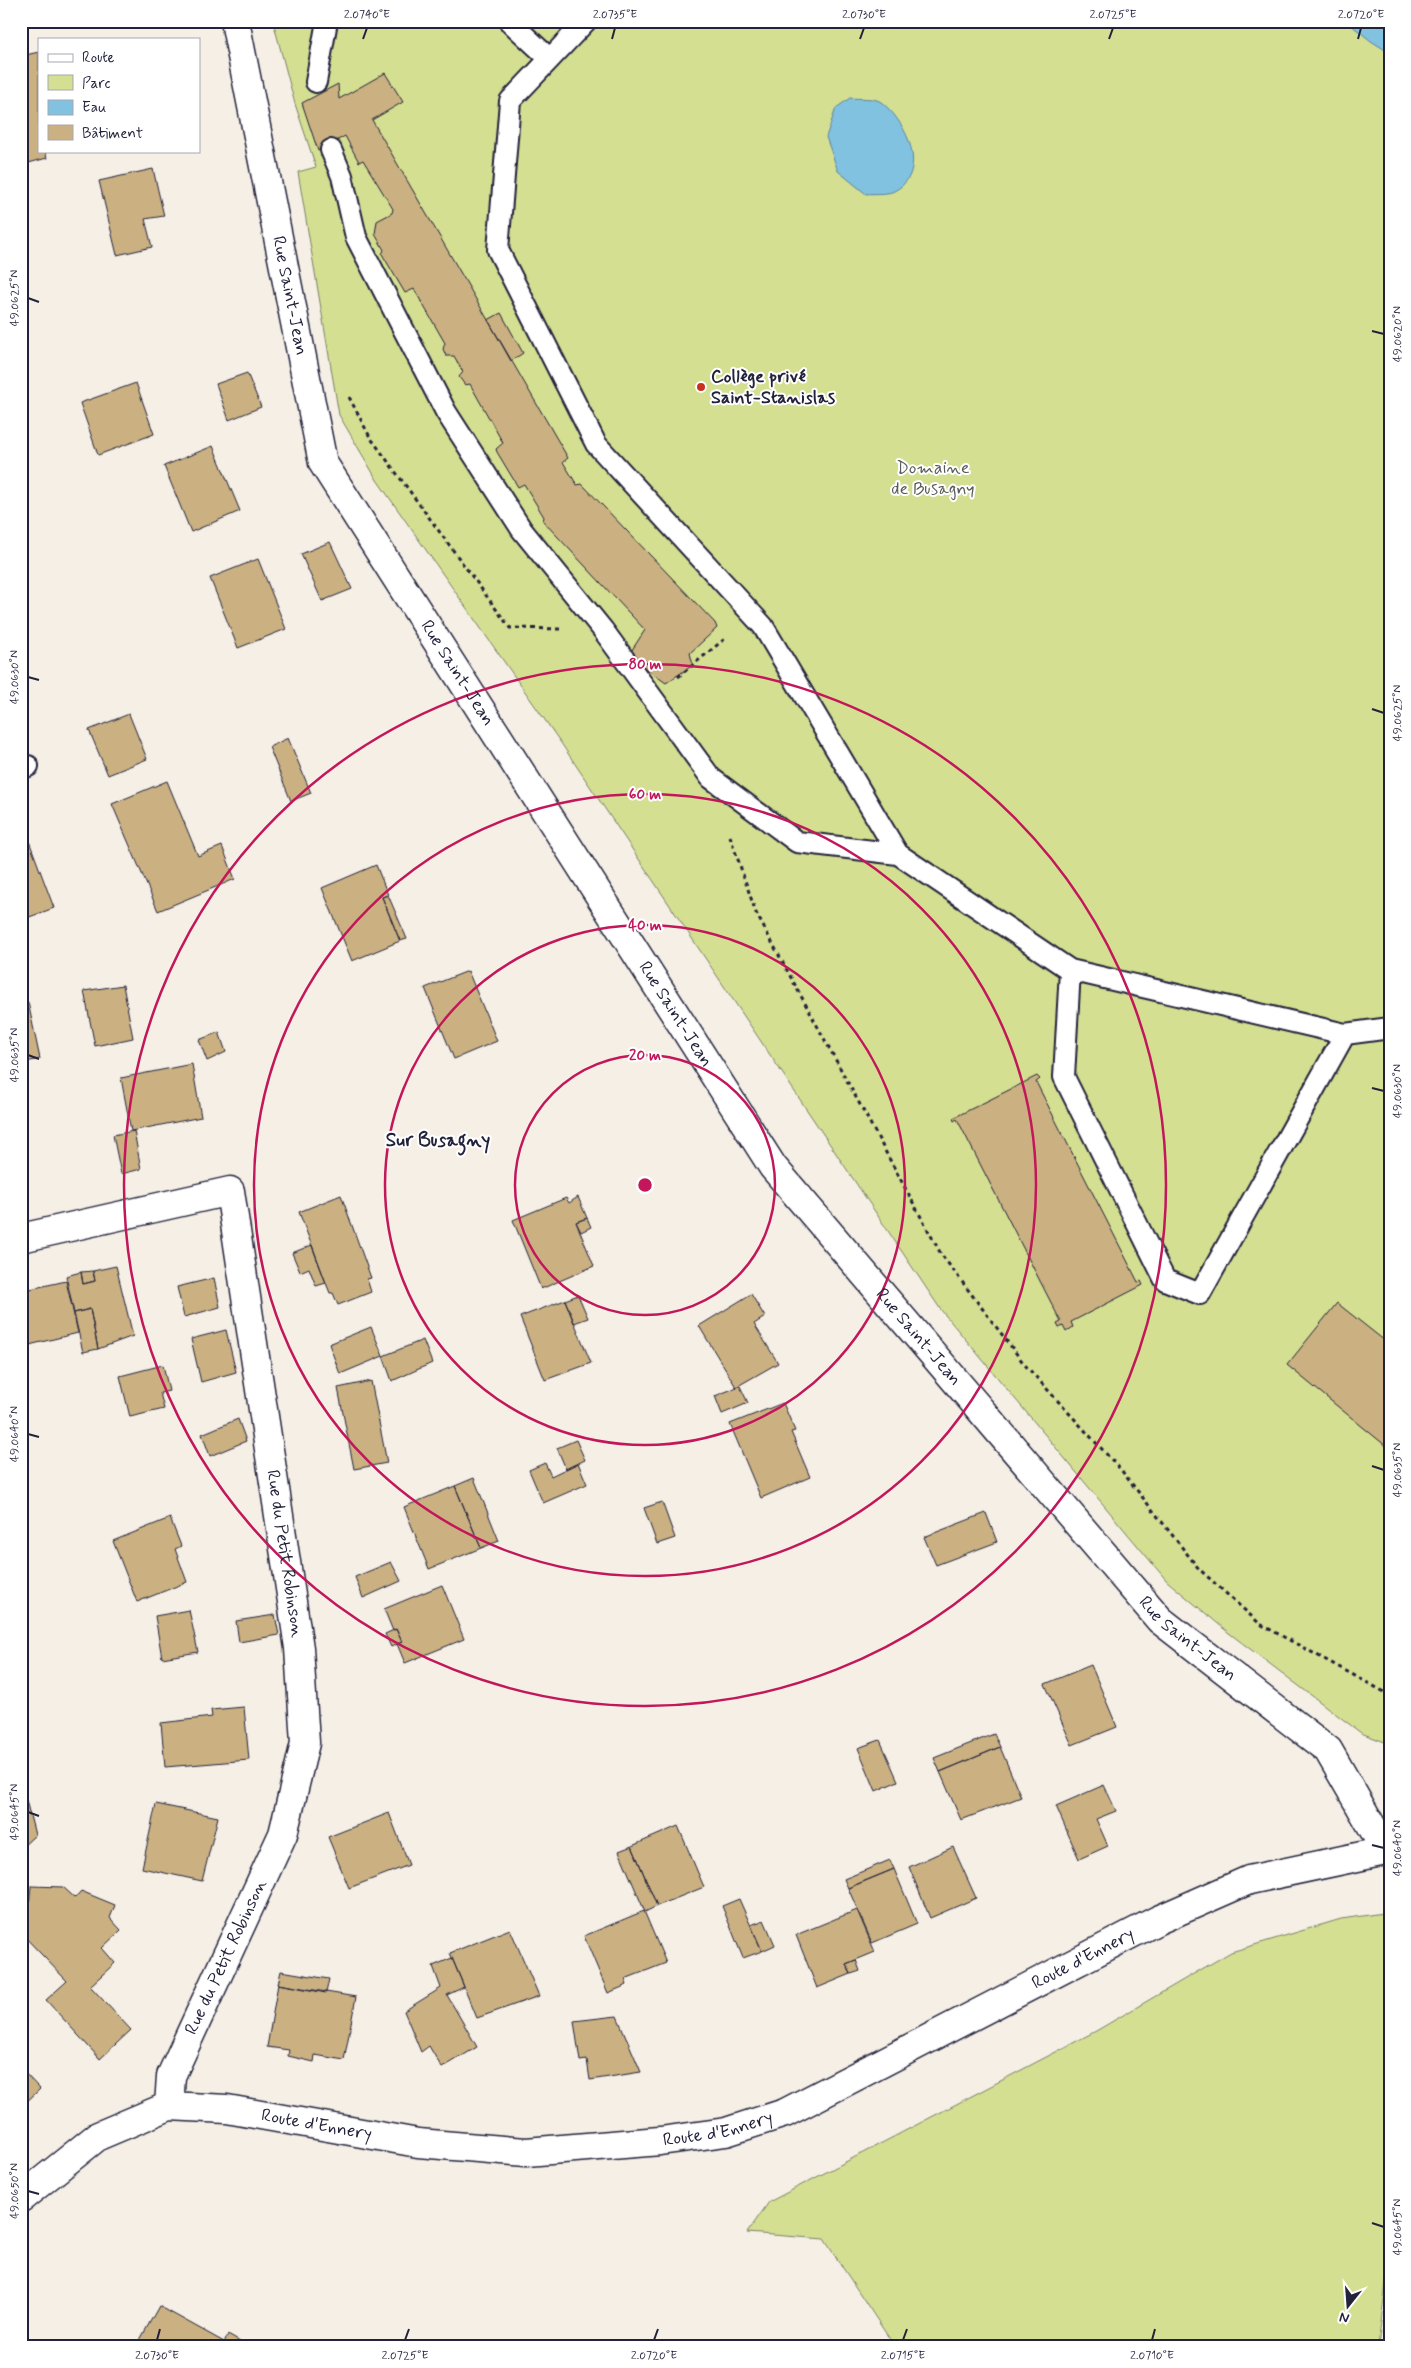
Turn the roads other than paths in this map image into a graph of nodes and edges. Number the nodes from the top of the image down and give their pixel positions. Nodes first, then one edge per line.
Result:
1 (235, 21) edge
2 (327, 21) edge
3 (509, 21) edge
4 (586, 21) edge
5 (550, 59) junction
6 (316, 82) dead end
7 (331, 150) dead end
8 (898, 854) junction
9 (1070, 970) junction
10 (1390, 1028) edge
11 (1345, 1034) junction
12 (21, 1238) edge
13 (1388, 1850) edge
14 (169, 2106) junction
15 (21, 2198) edge

1 - 13 street, Rue Saint-Jean
2 - 6 lane
3 - 5 lane
4 - 5 lane
5 - 8 lane
7 - 8 lane
8 - 9 lane
9 - 11 lane
9 - 11 lane
10 - 11 lane
12 - 14 street, Rue du Petit Robinson
13 - 14 street, Route d'Ennery
14 - 15 street, Route d'Ennery

